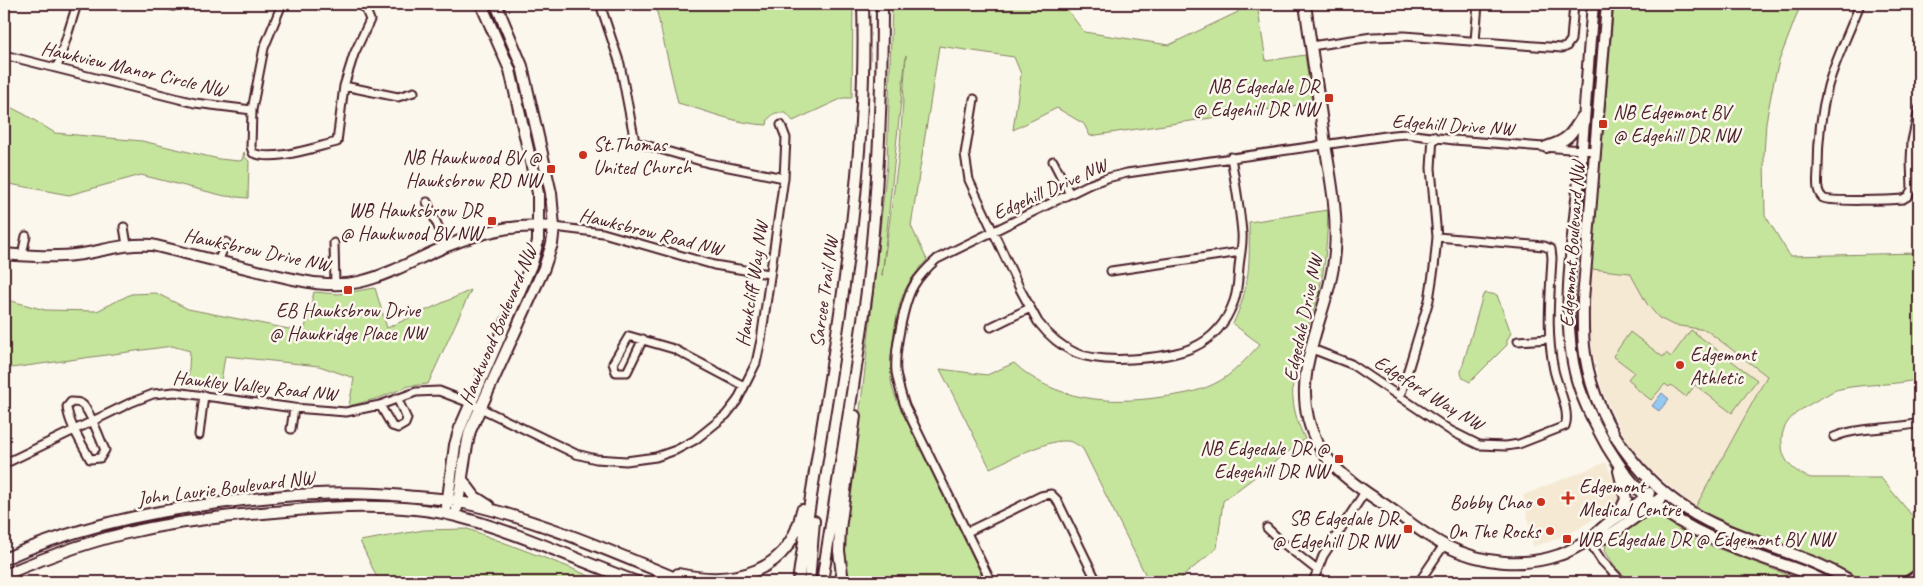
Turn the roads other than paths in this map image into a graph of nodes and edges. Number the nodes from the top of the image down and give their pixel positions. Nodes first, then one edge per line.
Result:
1 (77, 4) edge
2 (282, 4) edge
3 (359, 4) edge
4 (481, 4) edge
5 (496, 4) edge
6 (600, 4) edge
7 (863, 4) edge
8 (882, 4) edge
9 (1305, 4) edge
10 (1478, 4) edge
11 (1574, 4) edge
12 (1593, 4) edge
13 (1607, 4) edge
14 (1860, 4) edge
15 (1475, 41) junction
16 (1311, 46) junction
17 (4, 54) edge
18 (57, 68) junction
19 (344, 86) junction
20 (414, 92) dead end
21 (974, 99) dead end
22 (1919, 109) edge
23 (252, 110) junction
24 (1584, 114) junction
25 (782, 125) dead end
26 (1433, 136) junction
27 (1325, 144) junction
28 (1546, 147) junction
29 (1582, 150) junction
30 (1595, 151) junction
31 (1231, 157) junction
32 (1053, 161) dead end
33 (784, 178) junction
34 (1070, 194) junction
35 (428, 202) dead end
36 (539, 226) junction
37 (554, 227) junction
38 (124, 228) dead end
39 (993, 232) junction
40 (26, 236) dead end
41 (1437, 237) junction
42 (226, 242) dead end
43 (334, 243) dead end
44 (127, 245) junction
45 (447, 246) junction
46 (1240, 252) junction
47 (4, 254) edge
48 (22, 255) junction
49 (218, 262) junction
50 (1111, 271) dead end
51 (770, 274) junction
52 (335, 285) junction
53 (1030, 308) junction
54 (991, 327) dead end
55 (644, 339) junction
56 (1549, 339) junction
57 (1518, 341) dead end
58 (1312, 349) junction
59 (855, 378) junction
60 (829, 383) junction
61 (744, 386) junction
62 (204, 395) junction
63 (1400, 397) junction
64 (397, 398) junction
65 (470, 403) junction
66 (380, 406) junction
67 (294, 408) junction
68 (481, 408) junction
69 (92, 422) junction
70 (1919, 423) edge
71 (76, 430) junction
72 (291, 430) dead end
73 (199, 435) dead end
74 (1834, 437) dead end
75 (1614, 458) junction
76 (4, 464) edge
77 (462, 481) junction
78 (1655, 485) junction
79 (813, 488) junction
80 (1365, 492) junction
81 (1666, 494) junction
82 (1650, 500) junction
83 (453, 501) junction
84 (500, 512) junction
85 (451, 515) junction
86 (1617, 516) junction
87 (1268, 528) dead end
88 (967, 532) junction
89 (1590, 541) junction
90 (1444, 545) junction
91 (4, 559) edge
92 (641, 564) junction
93 (1317, 570) junction
94 (614, 573) junction
95 (1919, 573) edge
96 (4, 575) edge
97 (629, 582) edge
98 (637, 582) edge
99 (685, 582) edge
100 (798, 582) edge
101 (809, 582) edge
102 (822, 582) edge
103 (843, 582) edge
104 (991, 582) edge
105 (1097, 582) edge
106 (1313, 582) edge
107 (1419, 582) edge
108 (1622, 582) edge
109 (1826, 582) edge
110 (1852, 582) edge
111 (1905, 582) edge

1 - 18 street
2 - 23 street
3 - 19 street, Hawkview Manor Circle NW
4 - 36 main road, Hawkwood Boulevard NW
5 - 37 main road, Hawkwood Boulevard NW
6 - 33 street
7 - 60 main road, Sarcee Trail NW
8 - 59 main road, Sarcee Trail NW
9 - 16 main road, Edgedale Drive NW
10 - 15 street
11 - 15 street
12 - 24 main road, Edgemont Boulevard NW
13 - 30 main road, Edgemont Boulevard NW
14 - 22 street
15 - 16 street
16 - 27 main road, Edgedale Drive NW
17 - 18 street, Hawkview Manor Circle NW
18 - 23 street, Hawkview Manor Circle NW
19 - 20 street
19 - 23 street, Hawkview Manor Circle NW
21 - 39 street
24 - 28 main road
24 - 29 main road, Edgemont Boulevard NW
25 - 33 street, Hawkcliff Way NW
26 - 27 street, Edgehill Drive NW
26 - 28 street, Edgehill Drive NW
26 - 41 street
27 - 31 street, Edgehill Drive NW
27 - 58 main road, Edgedale Drive NW
28 - 29 street, Edgehill Drive NW
29 - 30 street, Edgehill Drive NW
29 - 75 main road, Edgemont Boulevard NW
30 - 78 main road, Edgemont Boulevard NW
31 - 34 street, Edgehill Drive NW
31 - 46 street
32 - 34 street
33 - 51 street, Hawkcliff Way NW
34 - 39 street, Edgehill Drive NW
35 - 45 street
36 - 37 main road, Hawksbrow Drive NW
36 - 45 main road, Hawksbrow Drive NW
36 - 65 main road, Hawkwood Boulevard NW
37 - 51 street, Hawksbrow Road NW
37 - 68 main road, Hawkwood Boulevard NW
38 - 44 street
39 - 53 street
39 - 88 street, Edgehill Drive NW
40 - 48 street
41 - 56 street, Edgeford Way NW
41 - 63 street
42 - 49 street
43 - 52 street
44 - 48 main road, Hawksbrow Drive NW
44 - 49 main road, Hawksbrow Drive NW
45 - 52 main road, Hawksbrow Drive NW
46 - 50 street
46 - 53 street
47 - 48 main road, Hawksbrow Drive NW
49 - 52 main road, Hawksbrow Drive NW
51 - 61 street, Hawkcliff Way NW
53 - 54 street
55 - 55 street
55 - 61 street
56 - 57 street
56 - 63 street, Edgeford Way NW
58 - 63 street, Edgeford Way NW
58 - 80 main road, Edgedale Drive NW
59 - 102 main road, Sarcee Trail NW
59 - 103 main road
60 - 79 main road, Sarcee Trail NW
60 - 92 main road
61 - 68 street, Hawkcliff Way NW
62 - 67 street, Hawkley Valley Road NW
62 - 69 street, Hawkley Valley Road NW
62 - 73 street
64 - 65 street, Hawkley Valley Road NW
64 - 66 street, Hawkley Valley Road NW
64 - 66 street
65 - 68 street, Hawkley Valley Road NW
65 - 83 main road, Hawkwood Boulevard NW
66 - 67 street, Hawkley Valley Road NW
67 - 72 street
68 - 77 main road, Hawkwood Boulevard NW
69 - 71 street, Hawkley Valley Road NW
69 - 71 street
69 - 71 street
70 - 74 street
71 - 76 street, Hawkley Valley Road NW
75 - 82 main road, Edgemont Boulevard NW
75 - 86 main road
77 - 83 main road, Hawkwood Boulevard NW
77 - 84 main road
78 - 81 main road, Edgemont Boulevard NW
78 - 82 main road, Edgedale Drive NW
79 - 100 main road, Sarcee Trail NW
79 - 101 main road
80 - 90 main road, Edgedale Drive NW
80 - 93 street
81 - 82 main road, Edgedale Drive NW
81 - 110 main road, Edgemont Boulevard NW
82 - 86 main road, Edgedale Drive NW
82 - 89 main road, Edgedale Drive NW
82 - 109 main road, Edgemont Boulevard NW
83 - 84 main road, John Laurie Boulevard NW
83 - 85 main road, Hawkwood Boulevard NW
83 - 91 main road, John Laurie Boulevard NW
84 - 92 main road, John Laurie Boulevard NW
85 - 94 main road, John Laurie Boulevard NW
85 - 96 main road, John Laurie Boulevard NW
86 - 89 main road, Edgedale Drive NW
87 - 93 street
88 - 104 street, Edgehill Drive NW
88 - 105 street
89 - 90 main road, Edgedale Drive NW
89 - 108 street
90 - 107 street
92 - 99 main road, John Laurie Boulevard NW
93 - 106 street
94 - 97 main road
94 - 98 main road, John Laurie Boulevard NW
95 - 111 street

